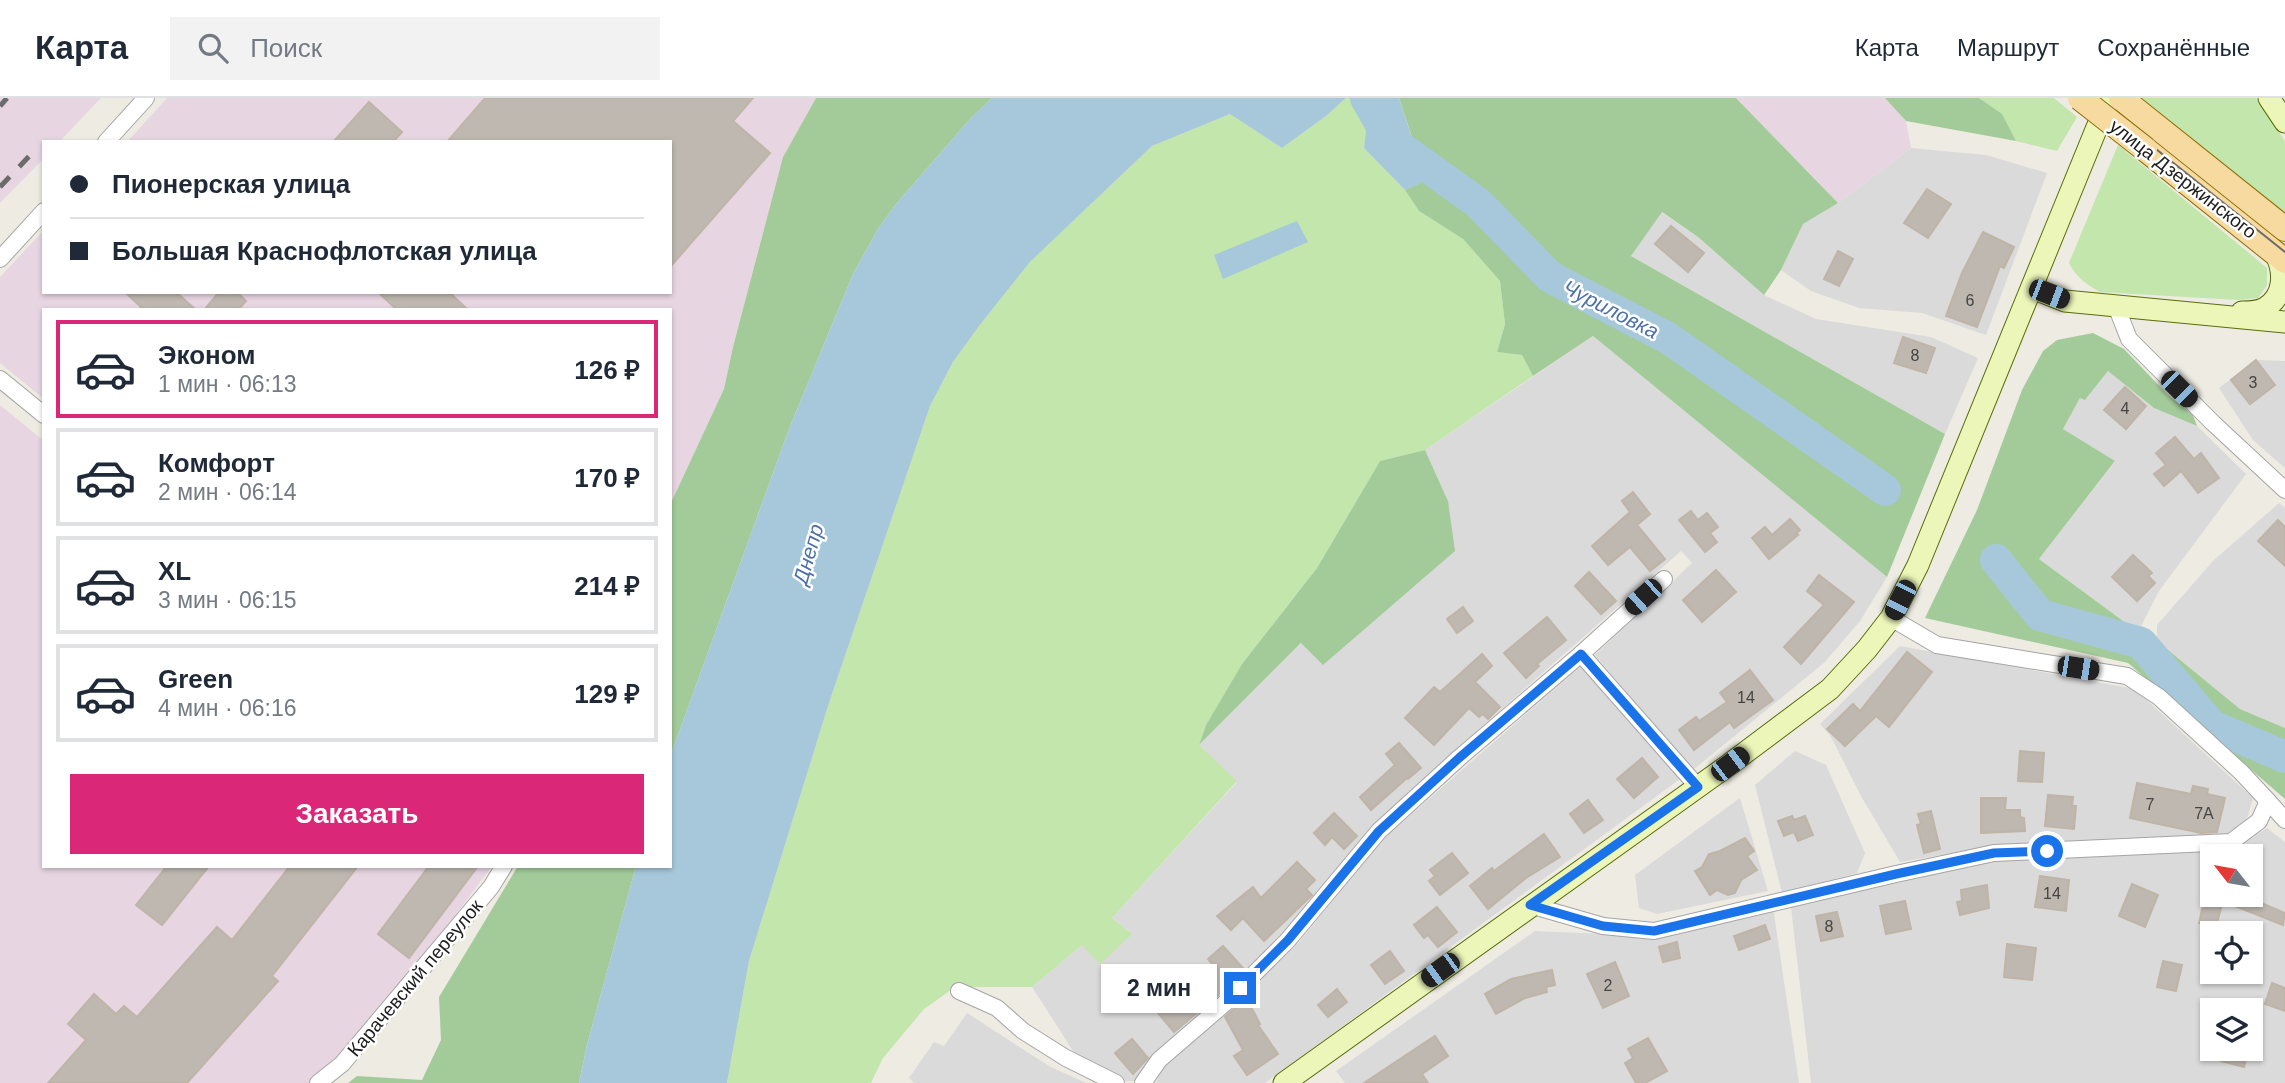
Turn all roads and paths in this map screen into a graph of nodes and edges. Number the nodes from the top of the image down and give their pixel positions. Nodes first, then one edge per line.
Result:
1 (146, 98) edge
2 (2080, 98) edge
3 (2109, 98) edge
4 (2121, 98) edge
5 (2269, 98) edge
6 (2285, 122) edge
7 (108, 140) edge
8 (42, 213) edge
9 (2282, 225) edge
10 (2280, 257) edge
11 (0, 259) edge
12 (2032, 288) junction
13 (2116, 306) junction
14 (2208, 316) junction
15 (2285, 322) edge
16 (0, 379) edge
17 (42, 413) edge
18 (2285, 490) edge
19 (1664, 579) dead end
20 (1891, 618) junction
21 (1581, 654) junction
22 (1698, 787) junction
23 (2268, 801) junction
24 (2285, 820) edge
25 (503, 868) edge
26 (1530, 905) junction
27 (959, 991) dead end
28 (318, 1083) edge
29 (1116, 1083) edge
30 (1143, 1083) edge
31 (1284, 1083) edge

1 - 7 street
2 - 10 main road, улица Дзержинского, bridge
3 - 12 main road
4 - 9 main road, улица Дзержинского
5 - 6 main road
8 - 11 street
10 - 14 main road
12 - 13 main road
12 - 20 main road
13 - 14 main road
13 - 18 street
14 - 15 main road
16 - 17 street
19 - 21 street
20 - 22 main road
20 - 23 street
21 - 22 street
21 - 30 street
22 - 26 main road
23 - 24 street
23 - 26 street
25 - 28 street, Карачевский переулок
26 - 31 main road
27 - 29 street

